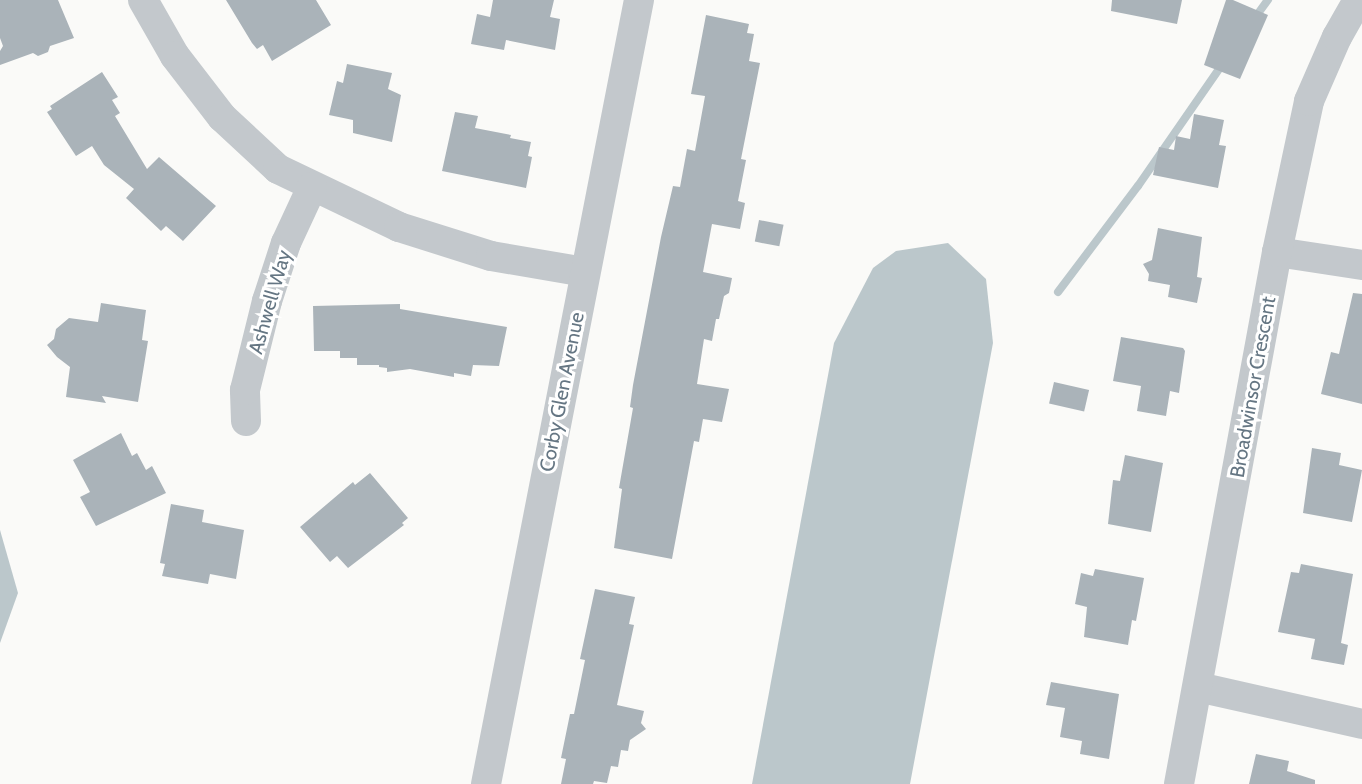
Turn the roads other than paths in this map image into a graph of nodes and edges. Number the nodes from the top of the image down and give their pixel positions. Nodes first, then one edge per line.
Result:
1 (143, 0) edge
2 (639, 0) edge
3 (1358, 0) edge
4 (312, 187) junction
5 (1277, 252) junction
6 (1362, 265) edge
7 (585, 272) junction
8 (246, 421) dead end
9 (1198, 687) junction
10 (1362, 724) edge
11 (486, 784) edge
12 (1179, 784) edge

1 - 4 street
2 - 7 street, Corby Glen Avenue
3 - 5 street, Broadwinsor Crescent
4 - 7 street
4 - 8 street, Ashwell Way
5 - 6 street
5 - 9 street, Broadwinsor Crescent
7 - 11 street, Corby Glen Avenue
9 - 10 street
9 - 12 street, Broadwinsor Crescent

